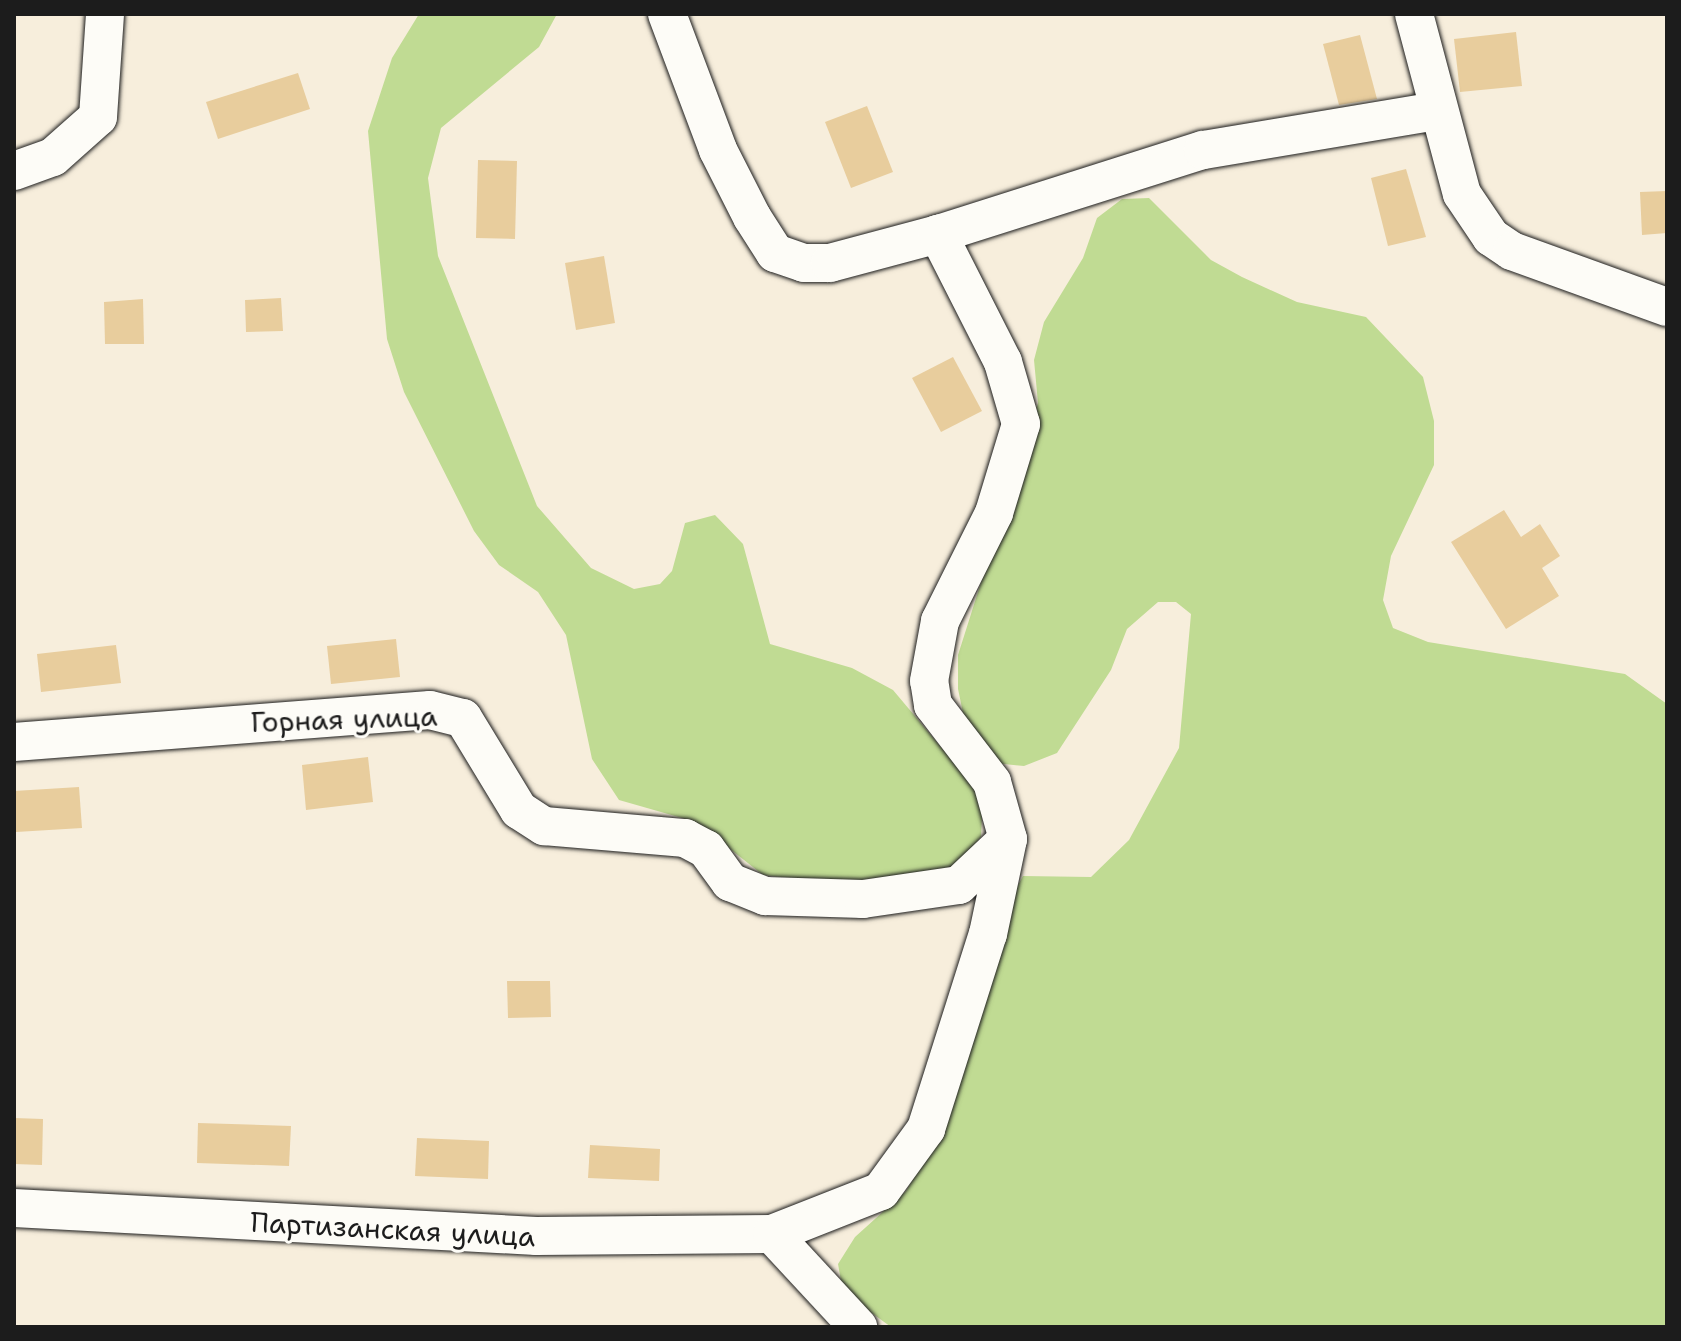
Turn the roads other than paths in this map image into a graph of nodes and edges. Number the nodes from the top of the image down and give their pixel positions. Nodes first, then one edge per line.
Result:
1 (105, 14) edge
2 (667, 14) edge
3 (1414, 14) edge
4 (1436, 111) junction
5 (14, 171) edge
6 (938, 234) junction
7 (1667, 307) edge
8 (14, 742) edge
9 (1008, 839) junction
10 (14, 1208) edge
11 (772, 1234) junction
12 (858, 1327) edge

1 - 5 street
2 - 6 street
3 - 4 street
4 - 6 street
4 - 7 street
6 - 9 street
8 - 9 street, Горная улица
9 - 11 street
10 - 11 street, Партизанская улица
11 - 12 street

